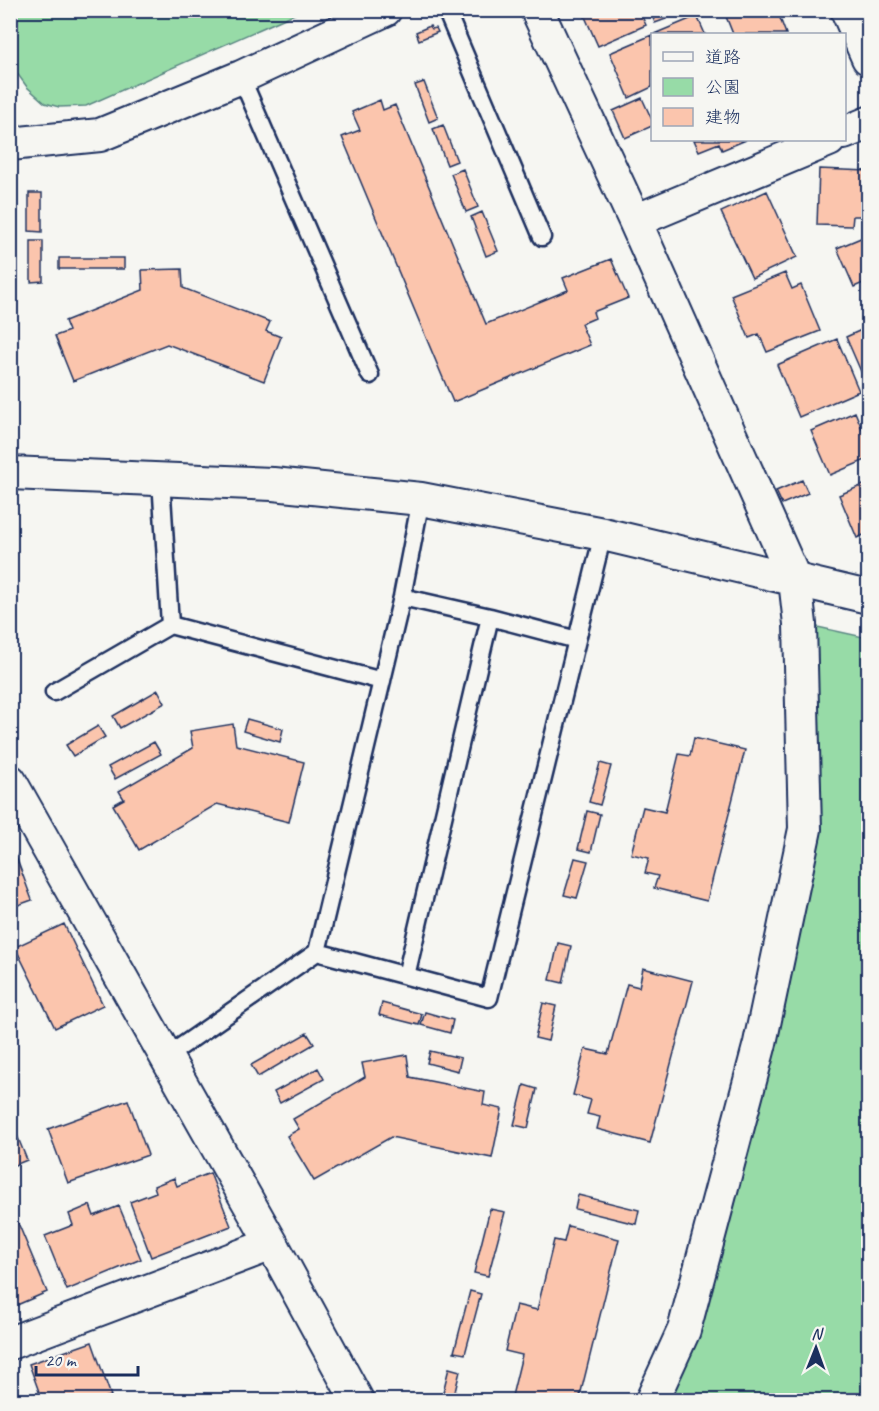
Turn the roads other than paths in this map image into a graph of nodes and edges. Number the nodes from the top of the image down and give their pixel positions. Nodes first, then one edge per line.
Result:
1 (385, 10) edge
2 (446, 10) edge
3 (537, 10) edge
4 (847, 10) edge
5 (868, 58) edge
6 (241, 77) junction
7 (868, 123) edge
8 (846, 132) edge
9 (827, 141) edge
10 (10, 144) edge
11 (635, 221) junction
12 (542, 237) dead end
13 (370, 375) dead end
14 (10, 473) edge
15 (160, 479) junction
16 (421, 499) junction
17 (603, 534) junction
18 (795, 580) junction
19 (402, 597) junction
20 (868, 597) edge
21 (490, 617) junction
22 (170, 625) junction
23 (577, 640) junction
24 (382, 681) junction
25 (54, 692) dead end
26 (10, 781) edge
27 (317, 952) junction
28 (406, 976) junction
29 (166, 1057) junction
30 (272, 1244) junction
31 (10, 1343) edge
32 (357, 1401) edge
33 (652, 1401) edge

1 - 6 street
2 - 12 lane
3 - 11 street
4 - 5 street
6 - 10 street
6 - 13 lane
7 - 8 street
9 - 11 street
11 - 18 street
14 - 15 street
15 - 16 street
15 - 22 lane
16 - 17 street
16 - 19 lane
17 - 18 street
17 - 23 lane
18 - 20 street
18 - 33 street
19 - 21 lane
19 - 24 lane
21 - 23 lane
21 - 28 lane
22 - 24 lane
22 - 25 lane
23 - 28 lane
24 - 27 lane
26 - 29 street
27 - 28 lane
27 - 29 lane
29 - 30 street
30 - 31 street
30 - 32 street

